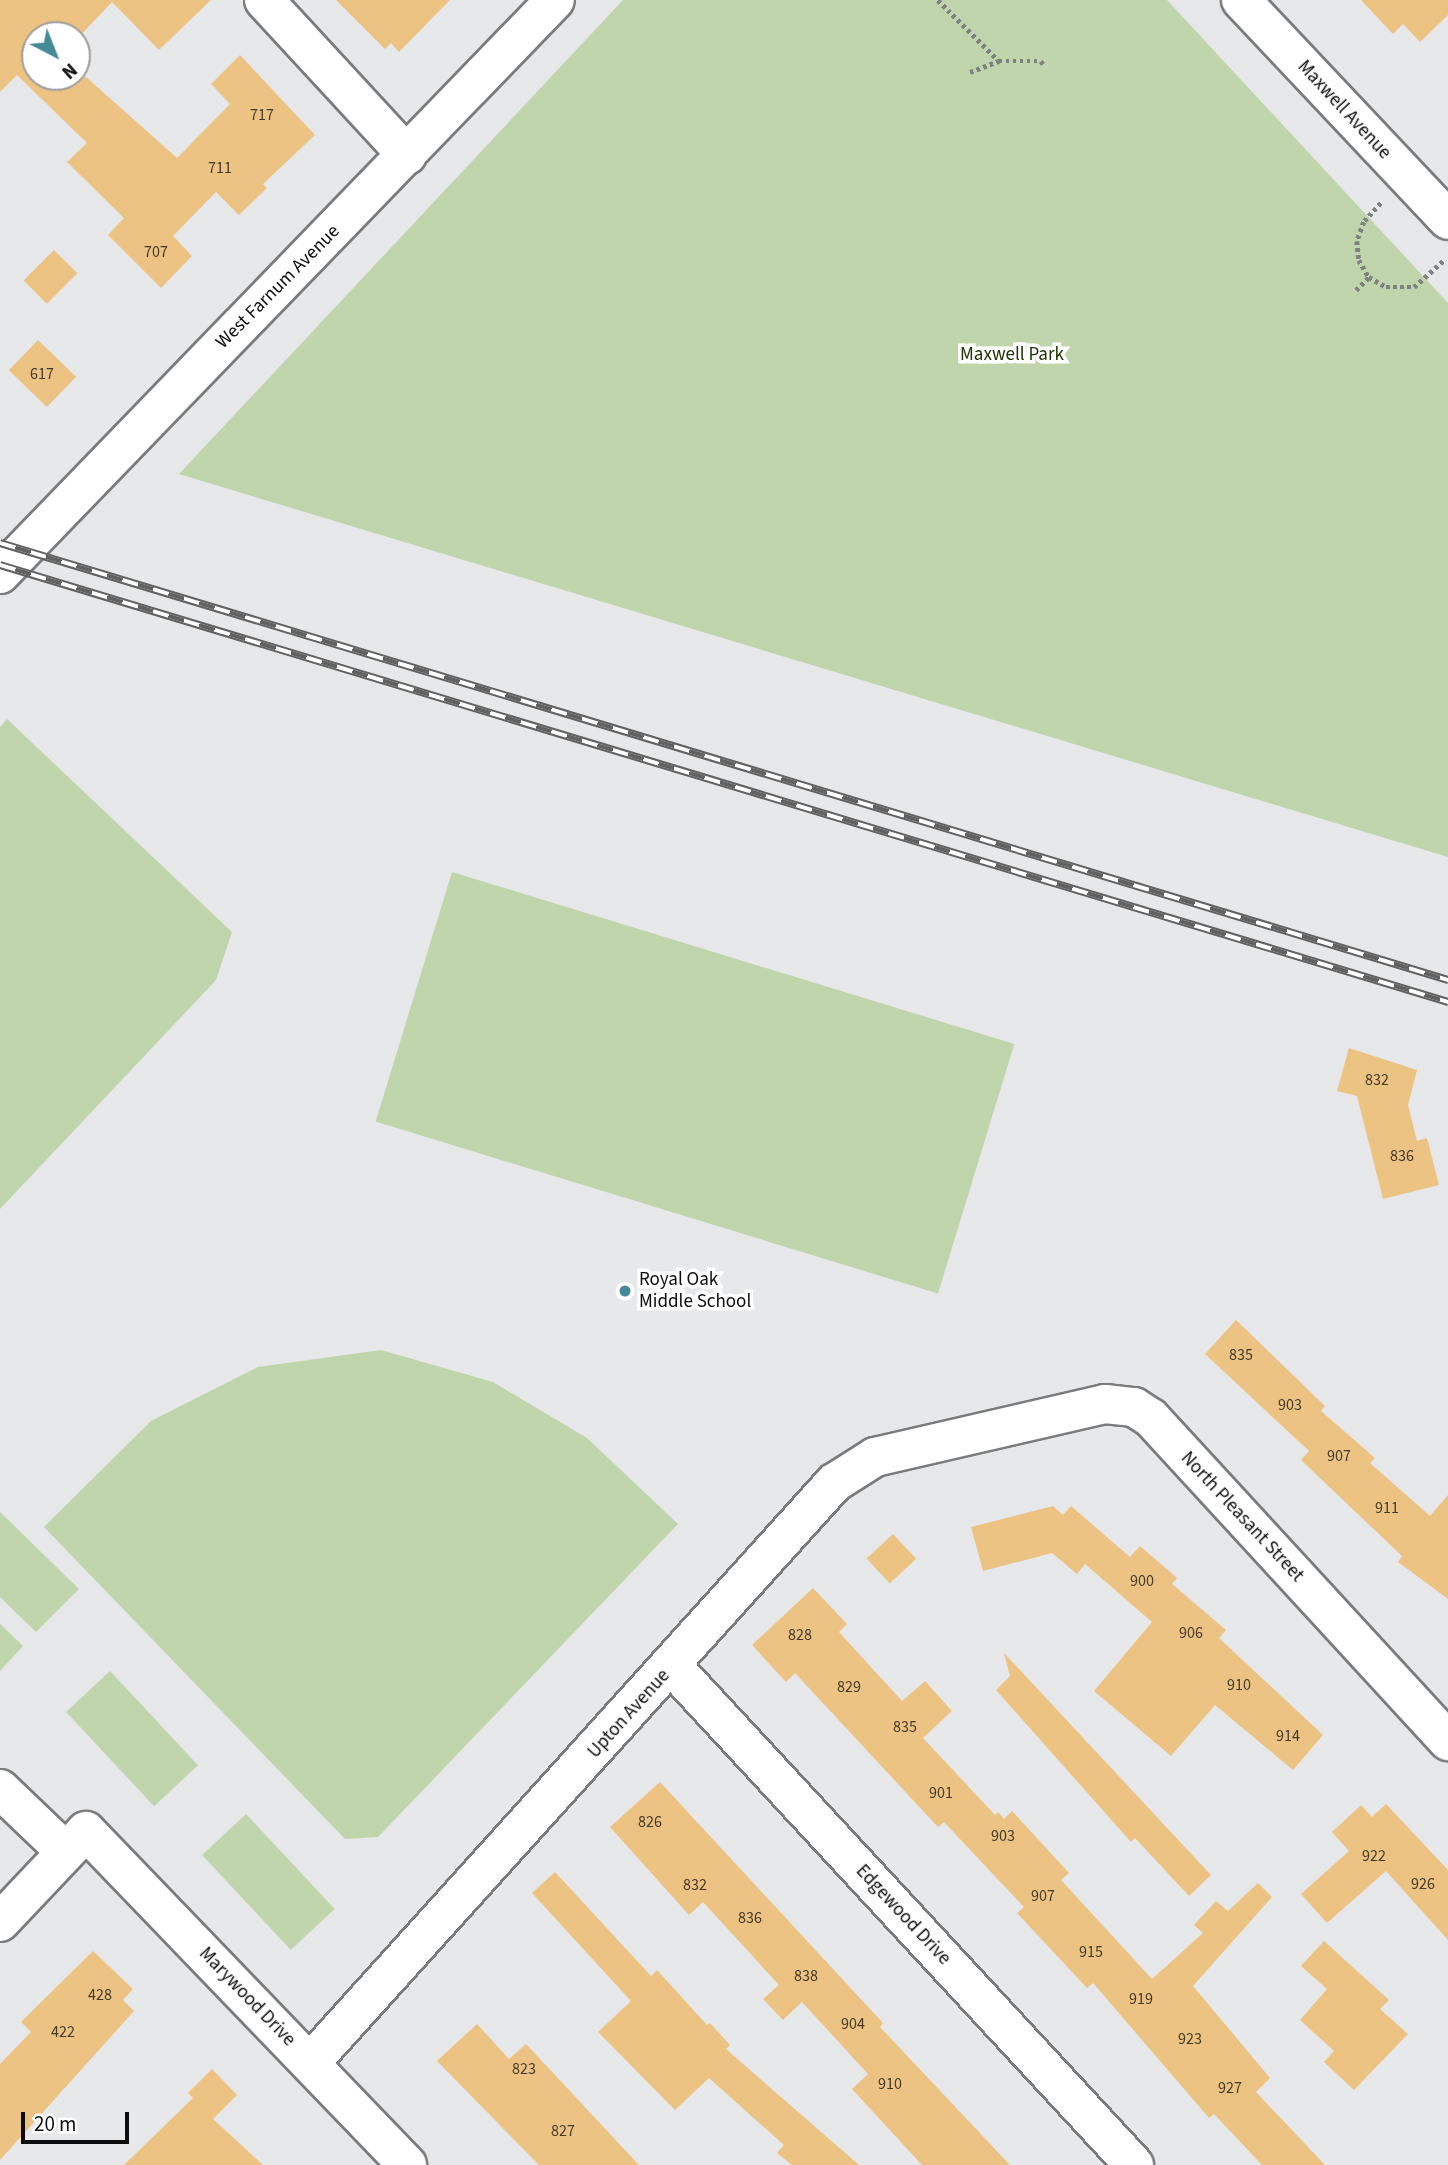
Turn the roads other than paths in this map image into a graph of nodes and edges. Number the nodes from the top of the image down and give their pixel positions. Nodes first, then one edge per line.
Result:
1 (264, 0) edge
2 (555, 0) edge
3 (1241, 0) edge
4 (407, 155) junction
5 (1444, 208) edge
6 (0, 574) edge
7 (987, 1432) joint
8 (672, 1666) junction
9 (1448, 1741) edge
10 (0, 1788) edge
11 (76, 1842) junction
12 (0, 1922) edge
13 (310, 2063) junction
14 (407, 2165) edge
15 (1134, 2165) edge

1 - 4 street
2 - 4 street, West Farnum Avenue
3 - 5 street, Maxwell Avenue
4 - 6 street, West Farnum Avenue
7 - 8 street, Upton Avenue
7 - 9 street, North Pleasant Street
8 - 13 street, Upton Avenue
8 - 15 street, Edgewood Drive
10 - 11 street, Marywood Drive
11 - 12 street
11 - 13 street, Marywood Drive
13 - 14 street, Marywood Drive

